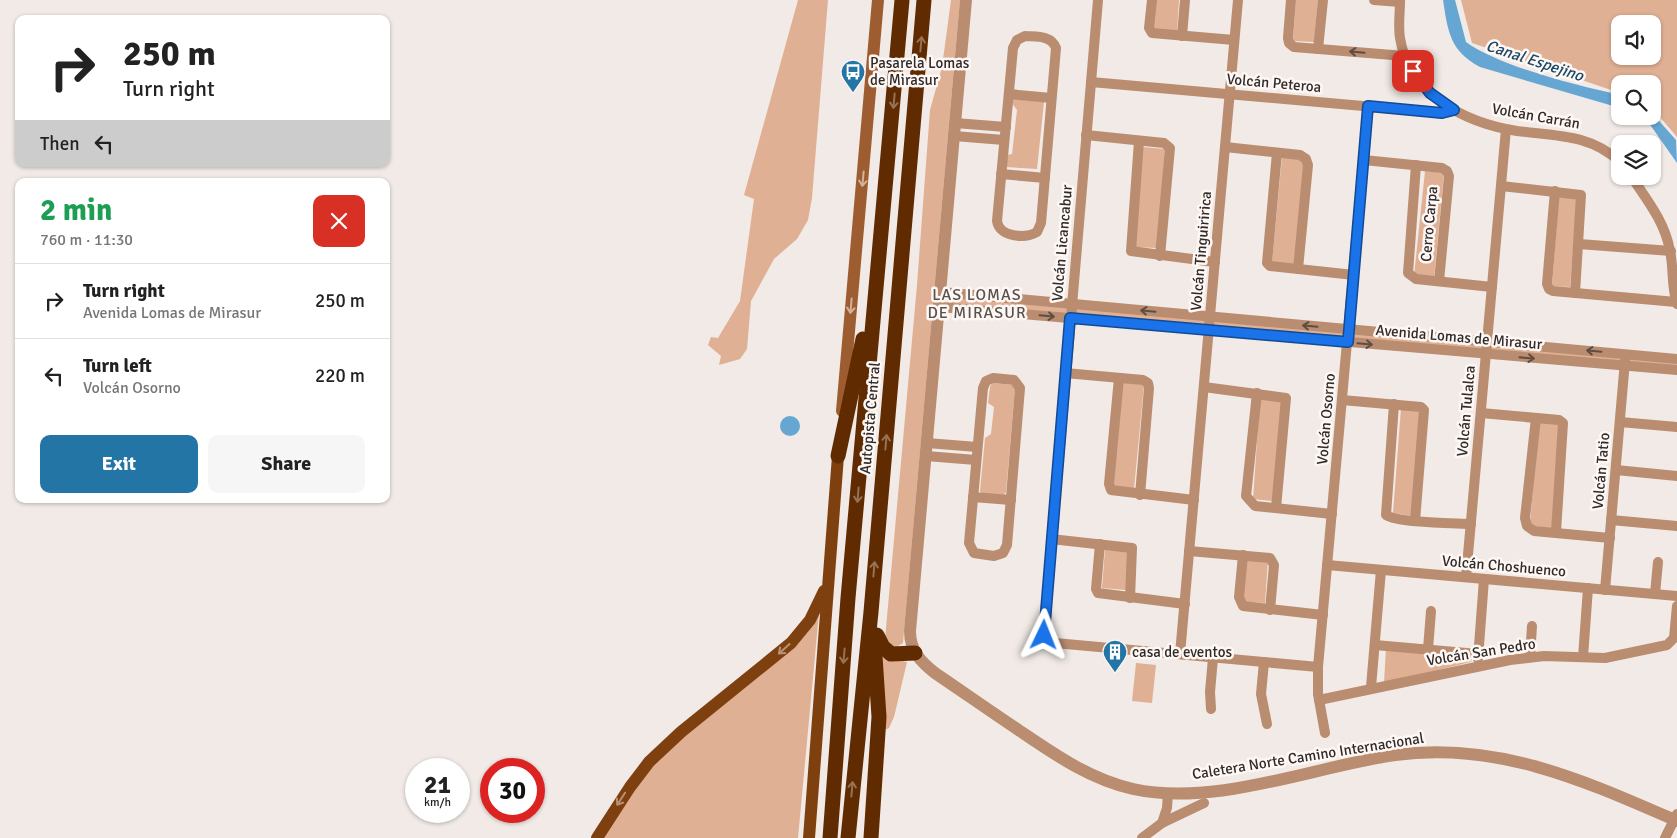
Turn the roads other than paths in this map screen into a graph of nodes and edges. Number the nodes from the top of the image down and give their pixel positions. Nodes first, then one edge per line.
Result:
1 (878, 0) edge
2 (902, 0) edge
3 (924, 0) edge
4 (966, 0) edge
5 (1098, 0) edge
6 (1152, 0) edge
7 (1185, 0) edge
8 (1238, 0) edge
9 (1291, 0) edge
10 (1323, 0) edge
11 (1374, 0) edge
12 (1400, 1) edge
13 (1182, 36) junction
14 (1234, 40) junction
15 (1318, 49) junction
16 (1406, 56) junction
17 (1091, 82) junction
18 (1008, 94) junction
19 (1229, 94) junction
20 (1051, 98) junction
21 (1368, 106) junction
22 (1454, 110) junction
23 (1006, 127) junction
24 (1506, 129) junction
25 (955, 130) junction
26 (1086, 136) junction
27 (1004, 140) junction
28 (1139, 141) junction
29 (1225, 147) junction
30 (1277, 153) junction
31 (1611, 155) edge
32 (1364, 160) junction
33 (1416, 165) junction
34 (1002, 174) junction
35 (1045, 178) junction
36 (1637, 185) edge
37 (1501, 186) junction
38 (1555, 191) junction
39 (1579, 244) junction
40 (1670, 251) junction
41 (879, 254) junction
42 (1160, 256) junction
43 (1215, 262) junction
44 (1298, 269) junction
45 (1354, 275) junction
46 (1439, 281) junction
47 (1492, 287) junction
48 (941, 292) junction
49 (1575, 293) junction
50 (1677, 303) edge
51 (1071, 304) junction
52 (940, 307) junction
53 (1210, 317) junction
54 (1070, 318) junction
55 (1349, 329) junction
56 (1209, 330) junction
57 (1487, 341) junction
58 (1348, 342) junction
59 (1486, 354) junction
60 (1626, 354) junction
61 (1677, 359) edge
62 (1625, 366) junction
63 (1677, 370) edge
64 (1065, 373) junction
65 (1119, 378) junction
66 (1204, 387) junction
67 (1257, 393) junction
68 (1342, 400) junction
69 (1394, 404) junction
70 (1481, 413) junction
71 (1536, 418) junction
72 (1620, 422) junction
73 (1677, 427) edge
74 (977, 447) junction
75 (927, 449) junction
76 (838, 456) junction
77 (976, 460) junction
78 (1616, 470) junction
79 (1677, 476) edge
80 (1140, 495) junction
81 (973, 497) junction
82 (1011, 500) junction
83 (1194, 500) junction
84 (1276, 508) junction
85 (1332, 514) junction
86 (1611, 520) junction
87 (1416, 521) junction
88 (1470, 524) junction
89 (1677, 526) edge
90 (1556, 532) junction
91 (1610, 538) junction
92 (1050, 539) junction
93 (1100, 544) junction
94 (1189, 550) junction
95 (1243, 555) junction
96 (1658, 562) dead end
97 (1327, 565) junction
98 (1381, 570) junction
99 (1466, 577) junction
100 (1484, 579) junction
101 (829, 580) junction
102 (1588, 588) junction
103 (1605, 590) junction
104 (1655, 594) junction
105 (1677, 596) edge
106 (1130, 598) junction
107 (1185, 604) junction
108 (1677, 606) edge
109 (1270, 610) junction
110 (1431, 611) dead end
111 (870, 612) junction
112 (1323, 615) junction
113 (1532, 626) dead end
114 (1676, 632) edge
115 (1375, 645) junction
116 (1428, 650) junction
117 (915, 653) junction
118 (1180, 654) junction
119 (1478, 654) junction
120 (1530, 657) junction
121 (1583, 657) junction
122 (1213, 658) junction
123 (1264, 662) junction
124 (1478, 665) junction
125 (1318, 667) junction
126 (1371, 687) junction
127 (1319, 700) junction
128 (1212, 709) dead end
129 (1267, 724) dead end
130 (1325, 733) dead end
131 (1168, 793) junction
132 (1204, 803) dead end
133 (1676, 818) edge
134 (1162, 823) junction
135 (596, 838) edge
136 (809, 838) edge
137 (830, 838) edge
138 (848, 838) edge
139 (871, 838) edge
140 (1142, 838) edge
141 (1665, 838) edge

1 -> 76 main road
2 -> 41 highway, Autopista Central
111 -> 3 highway, Autopista Central
4 - 25 street
5 - 17 street, Volcán Licancabur
6 - 13 street
7 - 13 street
8 - 14 street, Volcán Tinguiririca
9 - 15 street
10 - 15 street
11 - 12 street
12 - 16 street, Volcán Carrán
13 - 14 street
14 - 19 street, Volcán Tinguiririca
16 -> 15 street
16 - 22 street, Volcán Carrán
17 - 19 street, Volcán Peteroa
17 - 26 street, Volcán Licancabur
18 - 20 street
18 - 20 street
18 - 23 street
19 - 21 street, Volcán Peteroa
19 - 29 street, Volcán Tinguiririca
20 - 35 street
21 - 22 street, Volcán Peteroa
21 - 32 street, Volcán Osorno
22 - 24 street, Volcán Carrán
23 - 25 street
23 - 27 street
24 - 31 street, Volcán Carrán
24 - 37 street, Volcán Tulalca
25 - 27 street
25 - 48 street
26 - 28 street
26 - 51 street, Volcán Licancabur
27 - 34 street
28 - 42 street
28 - 42 street
29 - 30 street
29 - 43 street, Volcán Tinguiririca
30 - 44 street
30 - 44 street
32 - 33 street, Cerro Carpa
32 - 45 street, Volcán Osorno
33 - 46 street, Cerro Carpa
33 - 46 street, Cerro Carpa
34 - 35 street
34 - 35 street
36 - 40 street
37 - 38 street
37 - 47 street, Volcán Tulalca
38 - 39 street
38 - 49 street
39 - 40 street
39 - 49 street
40 - 50 street
41 - 76 highway
41 -> 137 highway, Autopista Central
42 - 43 street
43 - 53 street, Volcán Tinguiririca
44 - 45 street
45 - 55 street, Volcán Osorno
46 - 47 street, Cerro Carpa
47 - 57 street, Volcán Tulalca
48 - 51 street, Avenida Lomas de Mirasur
48 - 52 street
49 - 50 street
53 -> 51 street, Avenida Lomas de Mirasur
51 - 54 street, Volcán Licancabur
52 -> 54 street, Avenida Lomas de Mirasur
52 - 75 street
55 -> 53 street, Avenida Lomas de Mirasur
53 - 56 street, Volcán Tinguiririca
54 - 56 street, Avenida Lomas de Mirasur
54 - 64 street, Volcán Licancabur
55 - 57 street, Avenida Lomas de Mirasur
55 - 58 street, Volcán Osorno
56 - 58 street, Avenida Lomas de Mirasur
56 - 66 street, Volcán Tinguiririca
57 - 59 street, Volcán Tulalca
60 -> 57 street, Avenida Lomas de Mirasur
58 -> 59 street, Avenida Lomas de Mirasur
58 - 68 street, Volcán Osorno
59 -> 62 street, Avenida Lomas de Mirasur
59 - 70 street, Volcán Tulalca
60 - 61 street, Avenida Lomas de Mirasur
60 - 62 street, Volcán Tatio
62 - 63 street, Avenida Lomas de Mirasur
62 - 72 street, Volcán Tatio
64 - 65 street
64 - 92 street, Volcán Licancabur
65 - 80 street
65 - 80 street
66 - 67 street
66 - 83 street, Volcán Tinguiririca
67 - 84 street
67 - 84 street
68 - 69 street
68 - 85 street, Volcán Osorno
69 - 87 street
69 - 87 street
70 - 71 street
70 - 88 street, Volcán Tulalca
71 - 90 street
71 - 90 street
72 - 73 street
72 - 78 street, Volcán Tatio
74 - 75 street
74 - 77 street
74 - 82 street
75 - 77 street
75 - 117 street
76 - 101 main road
77 - 81 street
78 - 79 street
78 - 86 street, Volcán Tatio
80 - 83 street
81 - 82 street
81 - 82 street
83 - 94 street, Volcán Tinguiririca
84 - 85 street
85 - 97 street, Volcán Osorno
86 - 89 street
86 - 91 street, Volcán Tatio
87 - 88 street
88 - 99 street, Volcán Tulalca
90 - 91 street
91 - 103 street, Volcán Tatio
92 - 93 street
92 - 118 street, Volcán Licancabur
93 - 106 street
93 - 106 street
94 - 95 street
94 - 107 street, Volcán Tinguiririca
95 - 109 street
95 - 109 street
96 - 104 street
97 - 98 street, Volcán Choshuenco
97 - 112 street, Volcán Osorno
98 - 99 street, Volcán Choshuenco
98 - 115 street
99 - 100 street, Volcán Choshuenco
100 - 102 street, Volcán Choshuenco
100 - 119 street
101 -> 135 main road
101 - 136 main road
102 - 103 street, Volcán Choshuenco
102 - 121 street
103 - 104 street, Volcán Choshuenco
104 - 105 street, Volcán Choshuenco
106 - 107 street
107 - 118 street, Volcán Tinguiririca
108 - 114 street, Volcán San Pedro
109 - 112 street
110 - 116 street
111 - 117 highway
138 -> 111 highway, Autopista Central
111 - 139 highway
112 - 125 street, Volcán Osorno
113 - 120 street
114 - 121 street, Volcán San Pedro
115 - 116 street
115 - 126 street
116 - 119 street
117 - 131 street, Caletera Norte Camino Internacional
118 - 122 street
119 - 124 street
120 - 121 street, Volcán San Pedro
120 - 124 street, Volcán San Pedro
122 - 123 street
122 - 128 street
123 - 125 street
123 - 129 street
124 - 126 street, Volcán San Pedro
125 - 127 street, Volcán Osorno
126 - 127 street, Volcán San Pedro
127 - 130 street, Volcán Osorno
131 - 133 street, Caletera Norte Camino Internacional
131 - 134 street
132 - 134 street
133 - 141 street
134 - 140 street

